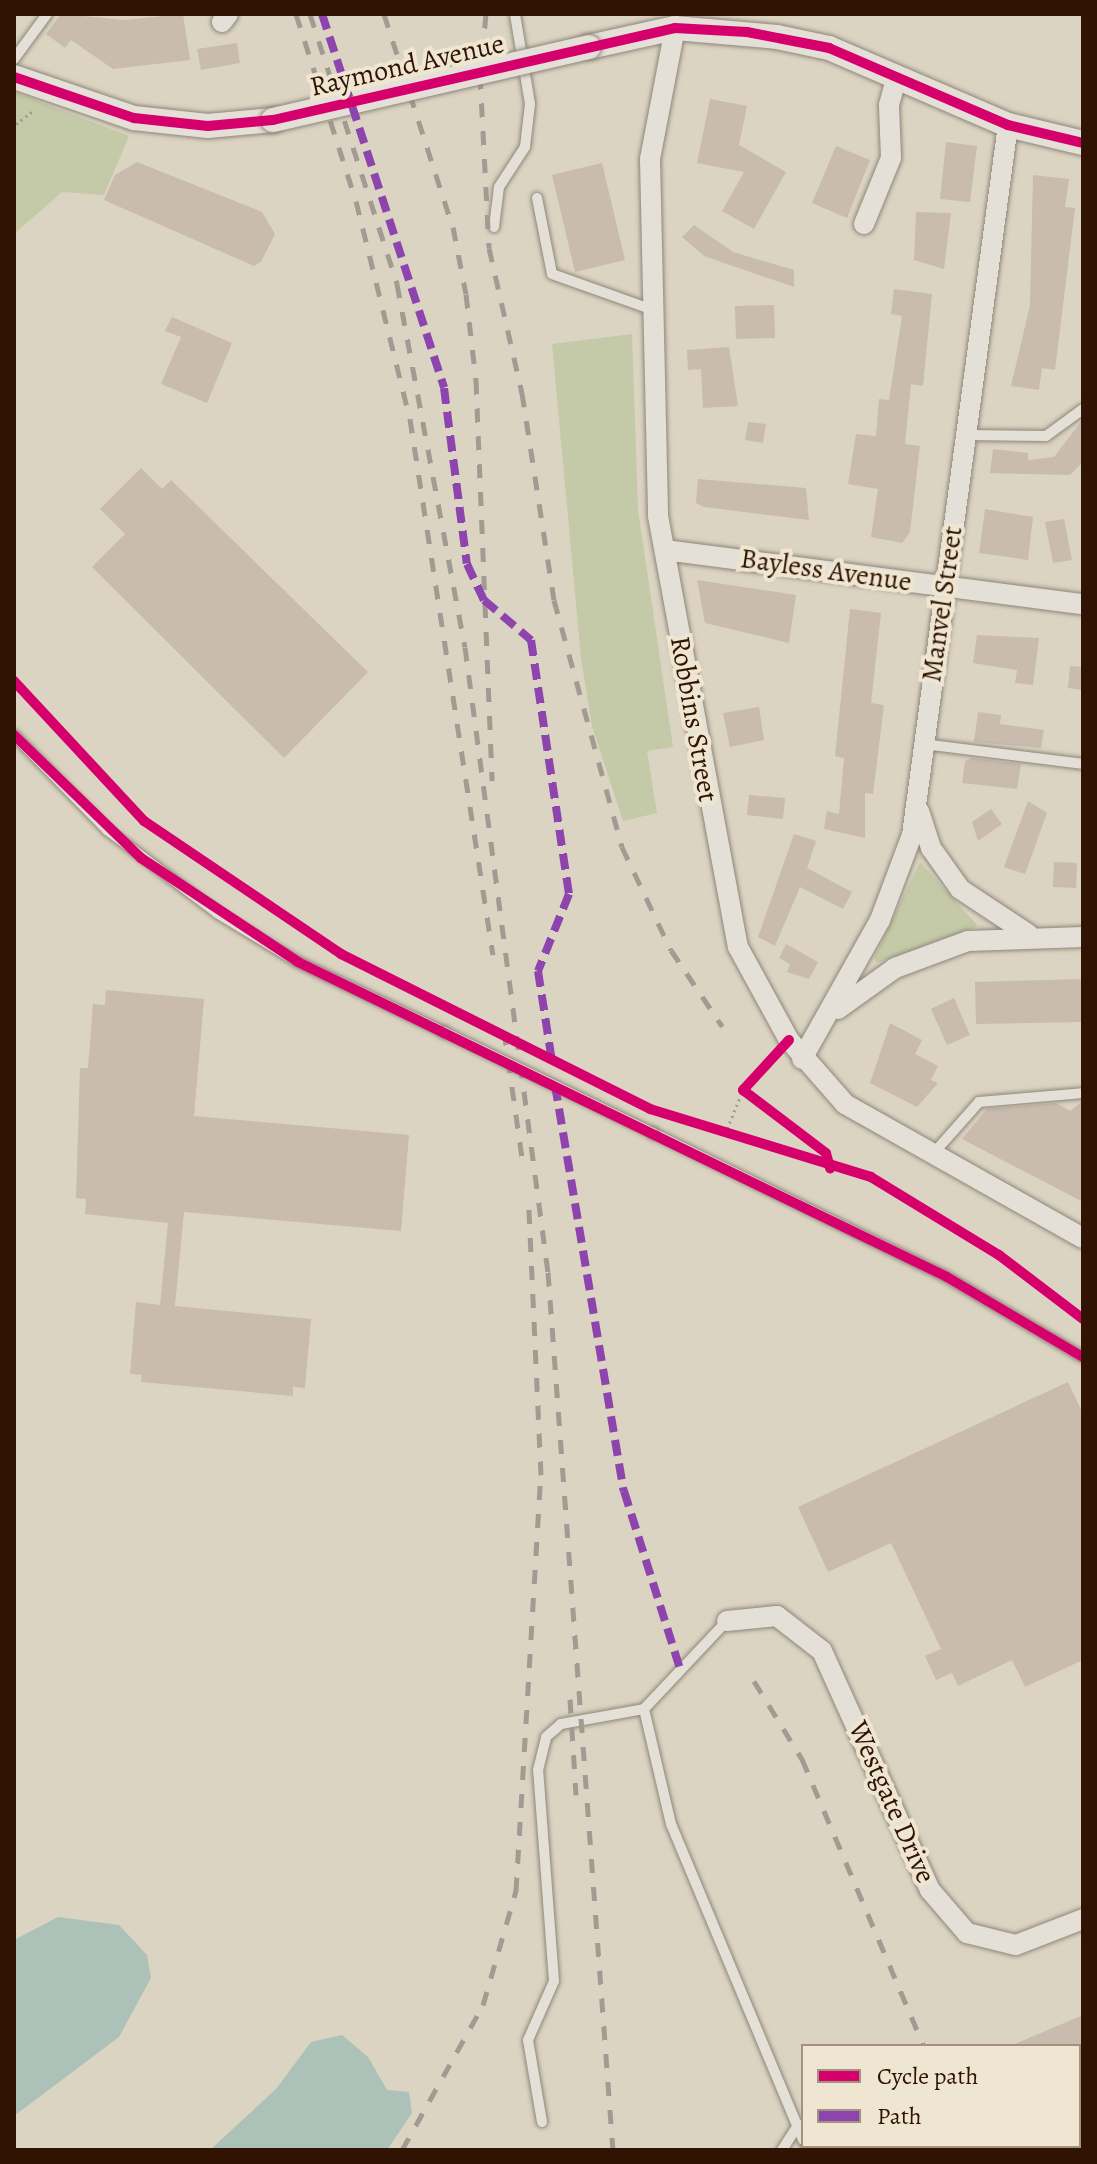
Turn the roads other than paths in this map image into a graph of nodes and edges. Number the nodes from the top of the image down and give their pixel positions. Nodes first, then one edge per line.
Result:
1 (47, 14) edge
2 (515, 14) edge
3 (675, 28) junction
4 (14, 59) edge
5 (897, 76) junction
6 (14, 77) edge
7 (1008, 125) junction
8 (1083, 143) edge
9 (537, 198) dead end
10 (864, 224) dead end
11 (494, 227) dead end
12 (655, 310) junction
13 (1083, 409) edge
14 (966, 435) junction
15 (665, 550) junction
16 (944, 586) junction
17 (1083, 604) edge
18 (14, 735) edge
19 (921, 744) junction
20 (1083, 764) edge
21 (917, 800) junction
22 (1083, 937) edge
23 (1036, 938) junction
24 (829, 1018) junction
25 (802, 1059) junction
26 (1083, 1093) edge
27 (932, 1155) junction
28 (1083, 1238) edge
29 (1083, 1357) edge
30 (727, 1621) joint
31 (644, 1709) junction
32 (1083, 1919) edge
33 (542, 2122) dead end
34 (798, 2125) junction
35 (801, 2133) edge
36 (782, 2150) edge

1 - 4 lane
2 - 11 lane
3 - 5 street, Raymond Avenue
3 - 6 street, Raymond Avenue, bridge
3 - 12 street, Robbins Street
5 - 7 street, Raymond Avenue
5 - 10 street
7 - 8 street, Raymond Avenue
7 - 14 street, Manvel Street
9 - 12 lane
12 - 15 street, Robbins Street
13 - 14 lane
14 - 16 street, Manvel Street
15 - 16 street, Bayless Avenue
15 - 25 street, Robbins Street
16 - 17 street, Bayless Avenue
16 - 19 street, Manvel Street
18 - 29 lane, bridge
19 - 20 lane
19 - 21 street, Manvel Street
21 - 23 street
21 - 24 street, Manvel Street
22 - 23 street
23 - 24 street
24 - 25 street, Manvel Street
25 - 27 street, Robbins Street
26 - 27 lane
27 - 28 street, Robbins Street
30 - 31 lane
30 - 32 street, Westgate Drive
31 - 33 lane
31 - 34 lane
34 - 35 lane
34 - 36 lane

